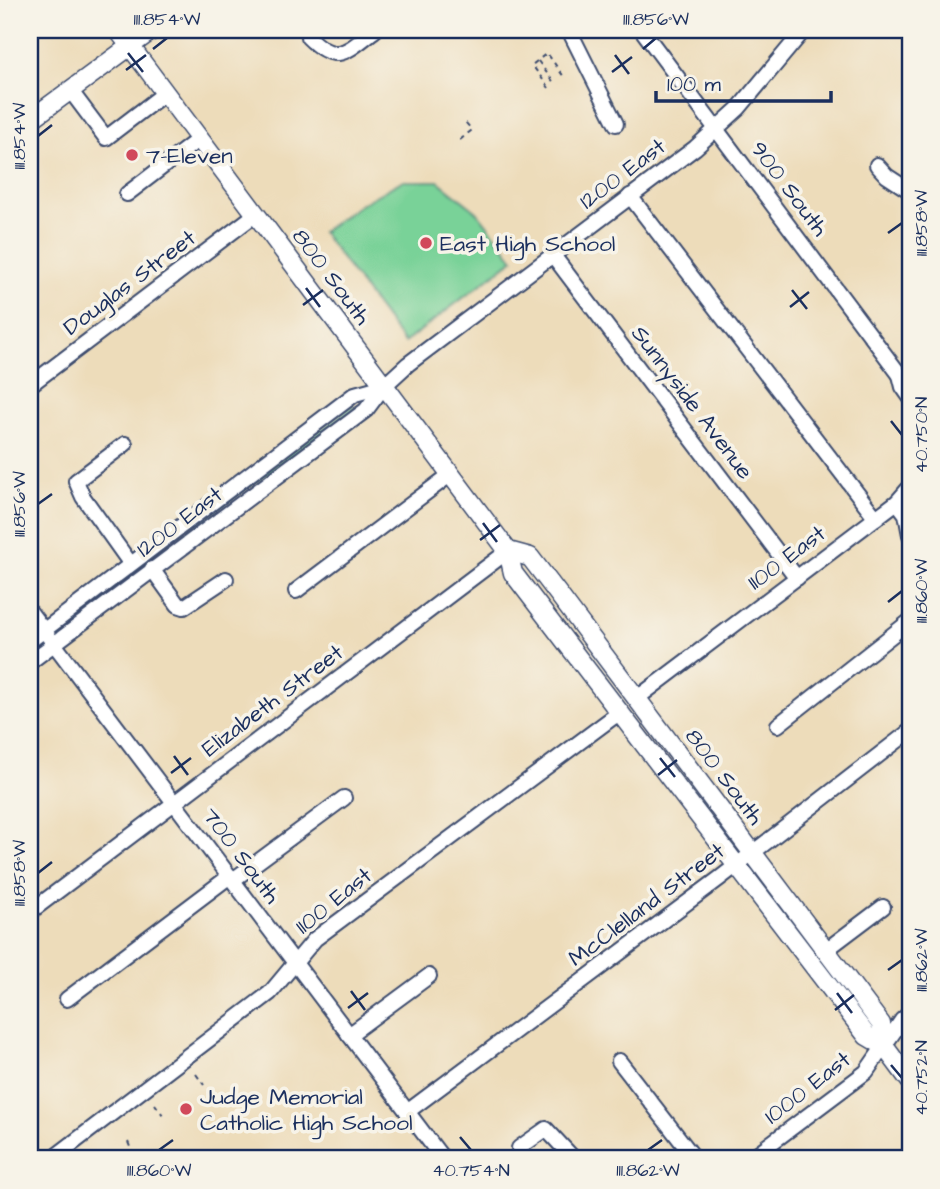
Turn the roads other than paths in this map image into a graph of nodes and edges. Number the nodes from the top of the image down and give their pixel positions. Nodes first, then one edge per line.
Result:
1 (118, 30) edge
2 (152, 30) edge
3 (375, 30) edge
4 (569, 30) edge
5 (642, 30) edge
6 (804, 30) edge
7 (310, 32) edge
8 (130, 46) junction
9 (70, 90) junction
10 (165, 93) junction
11 (30, 120) edge
12 (616, 124) dead end
13 (716, 128) junction
14 (199, 139) junction
15 (877, 165) dead end
16 (910, 191) edge
17 (127, 194) dead end
18 (630, 196) junction
19 (256, 214) junction
20 (552, 254) junction
21 (905, 378) edge
22 (30, 385) edge
23 (384, 386) junction
24 (910, 397) edge
25 (125, 444) dead end
26 (451, 474) junction
27 (910, 488) edge
28 (904, 500) edge
29 (876, 518) junction
30 (175, 530) junction
31 (910, 536) edge
32 (186, 544) junction
33 (508, 551) junction
34 (130, 563) junction
35 (152, 569) junction
36 (797, 578) junction
37 (226, 579) dead end
38 (296, 591) dead end
39 (30, 612) edge
40 (910, 621) edge
41 (43, 630) junction
42 (30, 641) edge
43 (54, 643) junction
44 (30, 662) edge
45 (636, 699) junction
46 (620, 712) junction
47 (778, 724) dead end
48 (910, 731) edge
49 (344, 798) dead end
50 (174, 803) junction
51 (751, 851) junction
52 (735, 865) junction
53 (231, 878) junction
54 (883, 907) dead end
55 (30, 912) edge
56 (826, 950) junction
57 (296, 964) junction
58 (429, 976) dead end
59 (67, 999) dead end
60 (910, 1013) edge
61 (349, 1035) junction
62 (884, 1046) junction
63 (619, 1061) dead end
64 (910, 1081) edge
65 (407, 1112) junction
66 (519, 1148) dead end
67 (52, 1159) edge
68 (443, 1159) edge
69 (574, 1159) edge
70 (695, 1159) edge
71 (750, 1159) edge

1 - 8 main road, 800 South
2 - 8 main road
3 - 7 street
4 - 12 street
5 - 13 street, 900 South
6 - 13 street, 1200 East
8 - 9 main road
8 - 10 main road, 800 South
9 - 10 street
9 - 11 main road
10 - 14 main road, 800 South
13 - 18 street, 1200 East
13 - 21 street, 900 South
14 - 17 street
14 - 19 main road, 800 South
15 - 16 street
18 - 20 street, 1200 East
18 - 29 street
19 - 22 street, Douglas Street
19 - 23 main road, 800 South
20 - 23 street, 1200 East
20 - 36 street, Sunnyside Avenue
21 - 24 street, 900 South
23 - 26 main road, 800 South
23 - 30 street, 1200 East
23 - 32 street, 1200 East
25 - 34 street
26 - 33 main road, 800 South
26 - 38 street
27 - 28 street, 1100 East
28 - 29 street, 1100 East
28 - 31 street
29 - 36 street, 1100 East
30 - 32 street
30 - 34 street, 1200 East
32 - 35 street, 1200 East
33 - 45 main road, 800 South
33 - 46 main road, 800 South
33 - 50 street, Elizabeth Street
34 - 41 street, 1200 East
35 - 37 street
35 - 43 street, 1200 East
36 - 45 street, 1100 East
39 - 41 street, 700 South
40 - 47 street
41 - 42 street, 1200 East
41 - 43 street, 700 South
43 - 44 street, 1200 East
43 - 50 street, 700 South
45 - 51 main road, 800 South
46 - 52 main road, 800 South
46 - 57 street, 1100 East
48 - 51 street, McClelland Street
49 - 53 street
50 - 53 street, 700 South
50 - 55 street, Elizabeth Street
51 - 52 street, McClelland Street
51 - 56 main road, 800 South
52 - 62 main road, 800 South
52 - 65 street, McClelland Street
53 - 57 street, 700 South
53 - 59 street
54 - 56 street
56 - 62 main road, 800 South
57 - 61 street, 700 South
57 - 67 street, 1100 East
58 - 61 street
60 - 62 street, 1000 East
61 - 65 street, 700 South
62 - 64 main road, 800 South
62 - 71 street, 1000 East
63 - 70 street
65 - 68 street, 700 South
66 - 69 street

